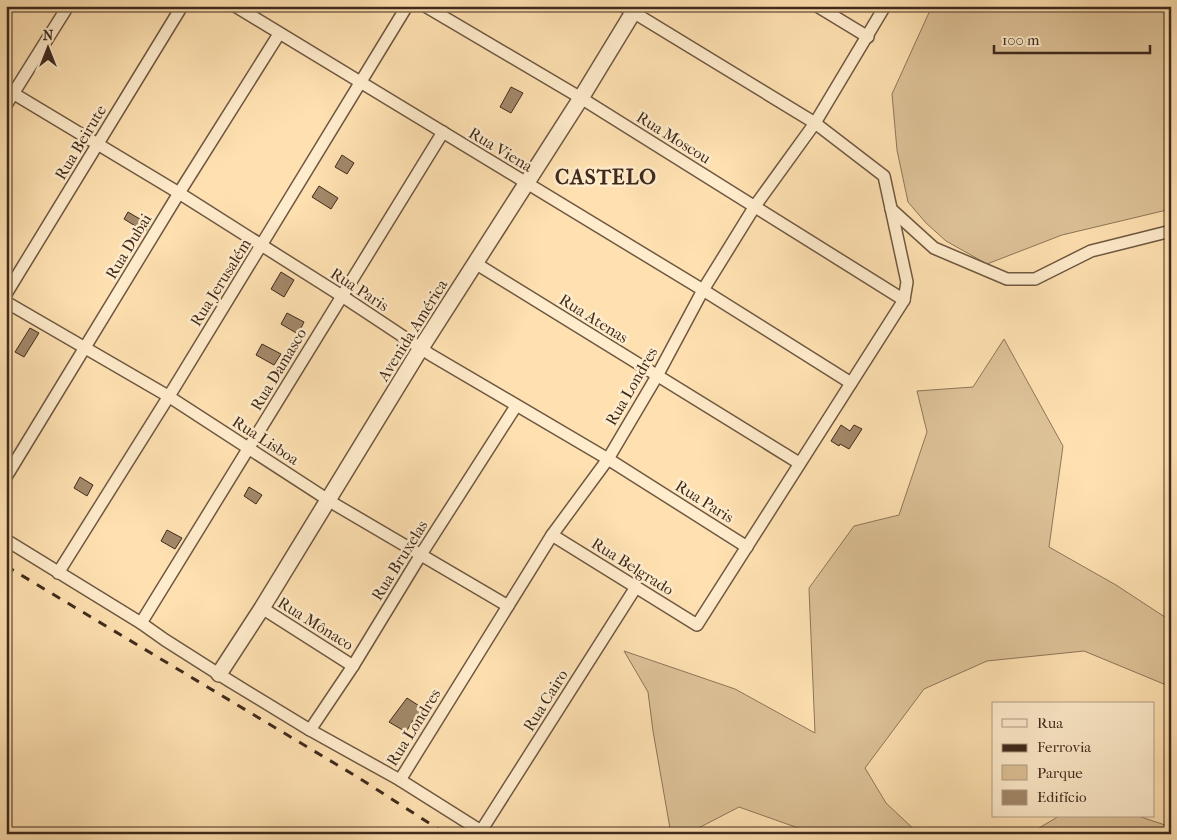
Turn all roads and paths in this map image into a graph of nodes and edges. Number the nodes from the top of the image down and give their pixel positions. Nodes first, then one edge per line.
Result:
1 (68, 6) edge
2 (182, 6) edge
3 (235, 6) edge
4 (407, 6) edge
5 (425, 6) edge
6 (817, 6) edge
7 (885, 6) edge
8 (631, 8) edge
9 (279, 34) junction
10 (868, 37) junction
11 (361, 81) junction
12 (10, 91) edge
13 (581, 98) junction
14 (6, 105) edge
15 (815, 123) junction
16 (443, 132) junction
17 (98, 143) junction
18 (525, 183) junction
19 (179, 192) junction
20 (755, 206) junction
21 (891, 209) junction
22 (1171, 231) edge
23 (262, 245) junction
24 (474, 263) junction
25 (703, 290) junction
26 (6, 294) edge
27 (342, 296) junction
28 (904, 300) junction
29 (6, 302) edge
30 (86, 346) junction
31 (421, 348) junction
32 (657, 376) junction
33 (851, 383) junction
34 (168, 396) junction
35 (516, 406) junction
36 (249, 449) junction
37 (608, 459) junction
38 (799, 463) junction
39 (6, 478) edge
40 (328, 499) junction
41 (552, 535) junction
42 (6, 540) edge
43 (747, 547) junction
44 (420, 556) junction
45 (58, 573) junction
46 (636, 587) junction
47 (508, 606) junction
48 (262, 608) junction
49 (141, 623) junction
50 (353, 666) junction
51 (219, 674) junction
52 (310, 730) junction
53 (400, 780) junction
54 (482, 832) edge

1 - 12 street
2 - 17 street, Rua Beirute
3 - 9 street, Rua Viena
4 - 11 street, Rua Jerusalém
5 - 13 street, Rua Moscou
6 - 10 street
7 - 10 street, Rua Londres
8 - 13 street, Avenida América
8 - 15 street
9 - 11 street, Rua Viena
9 - 19 street, Rua Dubai
10 - 15 street, Rua Londres
11 - 16 street, Rua Viena
11 - 23 street, Rua Jerusalém
12 - 14 street
12 - 17 street, Rua Paris
13 - 18 street, Avenida América
13 - 20 street, Rua Moscou
15 - 20 street, Rua Londres
15 - 21 street
16 - 18 street, Rua Viena
16 - 27 street, Rua Damasco
17 - 19 street, Rua Paris
17 - 26 street, Rua Beirute
18 - 24 street, Avenida América
18 - 25 street, Rua Viena
19 - 23 street, Rua Paris
19 - 30 street, Rua Dubai
20 - 25 street, Rua Londres
20 - 28 street, Rua Moscou
21 - 22 street
21 - 28 street
23 - 27 street, Rua Paris
23 - 34 street, Rua Jerusalém
24 - 31 street, Avenida América
24 - 32 street, Rua Atenas
25 - 32 street, Rua Londres
25 - 33 street, Rua Viena
27 - 31 street, Rua Paris
27 - 36 street, Rua Damasco
28 - 33 street
29 - 30 street, Rua Lisboa
30 - 34 street, Rua Lisboa
30 - 39 street, Rua Dubai
31 - 35 street, Rua Paris
31 - 40 street, Avenida América
32 - 37 street, Rua Londres
32 - 38 street, Rua Atenas
33 - 38 street
34 - 36 street, Rua Lisboa
34 - 45 street, Rua Jerusalém
35 - 37 street, Rua Paris
35 - 44 street, Rua Bruxelas
36 - 40 street, Rua Lisboa
36 - 49 street, Rua Damasco
37 - 41 street, Rua Londres
37 - 43 street, Rua Paris
38 - 43 street
40 - 44 street, Rua Lisboa
40 - 48 street, Avenida América
41 - 46 street, Rua Belgrado
41 - 47 street, Rua Londres
42 - 45 street
43 - 46 street, Rua Belgrado
44 - 47 street, Rua Lisboa
44 - 50 street, Rua Bruxelas
45 - 49 street
46 - 54 street, Rua Cairo
47 - 53 street, Rua Londres
48 - 50 street, Rua Mônaco
48 - 51 street, Avenida América
49 - 51 street
50 - 52 street, Rua Bruxelas
51 - 52 street
52 - 53 street
53 - 54 street

